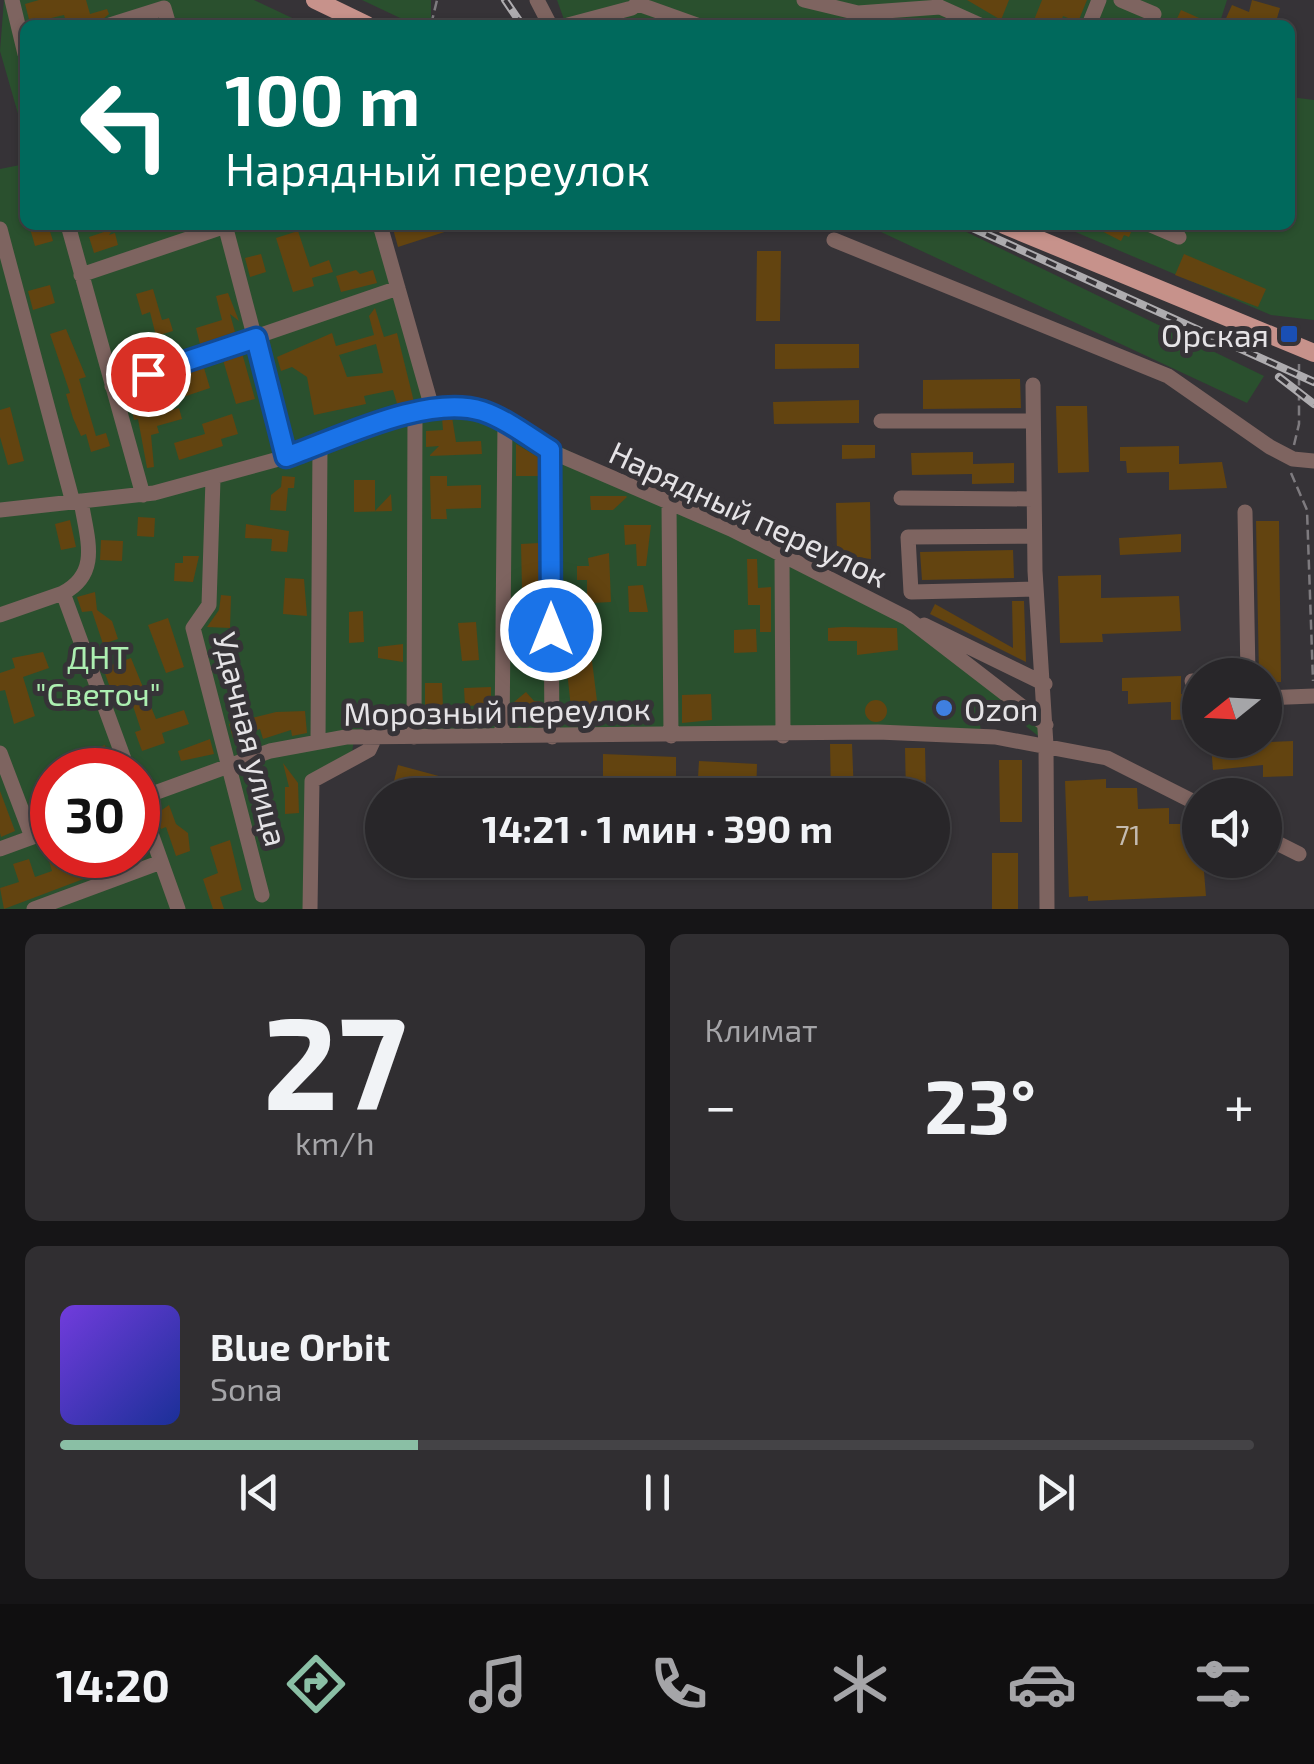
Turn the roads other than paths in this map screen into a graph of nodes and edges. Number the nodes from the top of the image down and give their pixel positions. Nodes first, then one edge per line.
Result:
1 (12, 0) edge
2 (316, 0) edge
3 (804, 0) edge
4 (1120, 0) edge
5 (640, 2) edge
6 (861, 7) edge
7 (1154, 14) dead end
8 (126, 20) edge
9 (168, 20) edge
10 (357, 20) edge
11 (584, 20) edge
12 (685, 20) edge
13 (969, 20) edge
14 (20, 32) edge
15 (0, 229) edge
16 (69, 230) edge
17 (212, 230) edge
18 (228, 230) edge
19 (381, 230) edge
20 (1018, 230) edge
21 (1163, 230) edge
22 (1179, 237) dead end
23 (834, 240) dead end
24 (82, 275) junction
25 (398, 288) junction
26 (256, 338) junction
27 (1314, 353) edge
28 (1032, 385) dead end
29 (112, 386) junction
30 (432, 408) junction
31 (415, 413) junction
32 (881, 421) dead end
33 (1032, 421) junction
34 (504, 422) junction
35 (320, 445) junction
36 (550, 450) junction
37 (286, 457) junction
38 (1314, 461) edge
39 (213, 478) junction
40 (143, 495) junction
41 (901, 498) dead end
42 (1033, 499) junction
43 (77, 500) junction
44 (669, 504) junction
45 (0, 510) edge
46 (1246, 512) dead end
47 (1034, 536) junction
48 (782, 557) junction
49 (1036, 589) junction
50 (63, 593) junction
51 (0, 615) edge
52 (907, 618) junction
53 (1248, 658) edge
54 (1044, 684) junction
55 (1314, 696) edge
56 (1282, 697) edge
57 (1046, 725) junction
58 (502, 736) junction
59 (671, 736) junction
60 (784, 736) junction
61 (374, 737) junction
62 (414, 737) junction
63 (552, 737) junction
64 (318, 741) junction
65 (1046, 744) junction
66 (120, 748) edge
67 (0, 754) edge
68 (227, 766) junction
69 (160, 790) edge
70 (1182, 796) edge
71 (30, 832) edge
72 (30, 838) edge
73 (1282, 846) edge
74 (0, 849) edge
75 (1299, 854) dead end
76 (161, 862) joint
77 (262, 895) dead end
78 (34, 909) edge
79 (178, 909) edge
80 (310, 909) edge
81 (1047, 909) edge

1 - 14 street
2 - 10 main road
3 - 6 street
4 - 7 street
5 - 11 street
5 - 12 street
6 - 13 street
8 - 9 street
15 - 43 street
16 - 24 street
17 - 24 street
18 - 26 street
19 - 25 street
20 - 27 main road
21 - 22 street
23 - 38 street
24 - 29 street
25 - 26 street
25 - 30 street
26 - 29 street
26 - 37 street
28 - 33 street
29 - 40 street
30 - 31 street, Нарядный переулок
30 - 34 street, Нарядный переулок
31 - 35 street, Нарядный переулок
31 - 62 street
32 - 33 street
33 - 42 street
34 - 36 street, Нарядный переулок
34 - 58 street
35 - 37 street, Нарядный переулок
35 - 64 street
36 - 44 street, Нарядный переулок
36 - 63 street
37 - 39 street, Нарядный переулок
39 - 40 street, Нарядный переулок
39 - 68 street, Удачная улица
40 - 43 street, Нарядный переулок
41 - 42 street
42 - 47 street
43 - 45 street, Нарядный переулок
43 - 50 street
44 - 48 street, Нарядный переулок
44 - 59 street
46 - 53 street
47 - 49 street
47 - 49 street
48 - 52 street, Нарядный переулок
48 - 60 street
49 - 54 street
50 - 51 street
50 - 66 street
52 - 54 street
52 - 57 street, Нарядный переулок
54 - 57 street
55 - 56 street
57 - 65 street
58 - 62 street, Морозный переулок
58 - 63 street, Морозный переулок
59 - 60 street, Морозный переулок
59 - 63 street, Морозный переулок
60 - 65 street, Морозный переулок
61 - 62 street, Морозный переулок
61 - 64 street, Морозный переулок
61 - 80 street
64 - 68 street, Морозный переулок
65 - 70 street, Морозный переулок
65 - 81 street
67 - 71 street
68 - 69 street, Морозный переулок
68 - 77 street, Удачная улица
72 - 74 street
73 - 75 street
76 - 78 street
76 - 79 street

